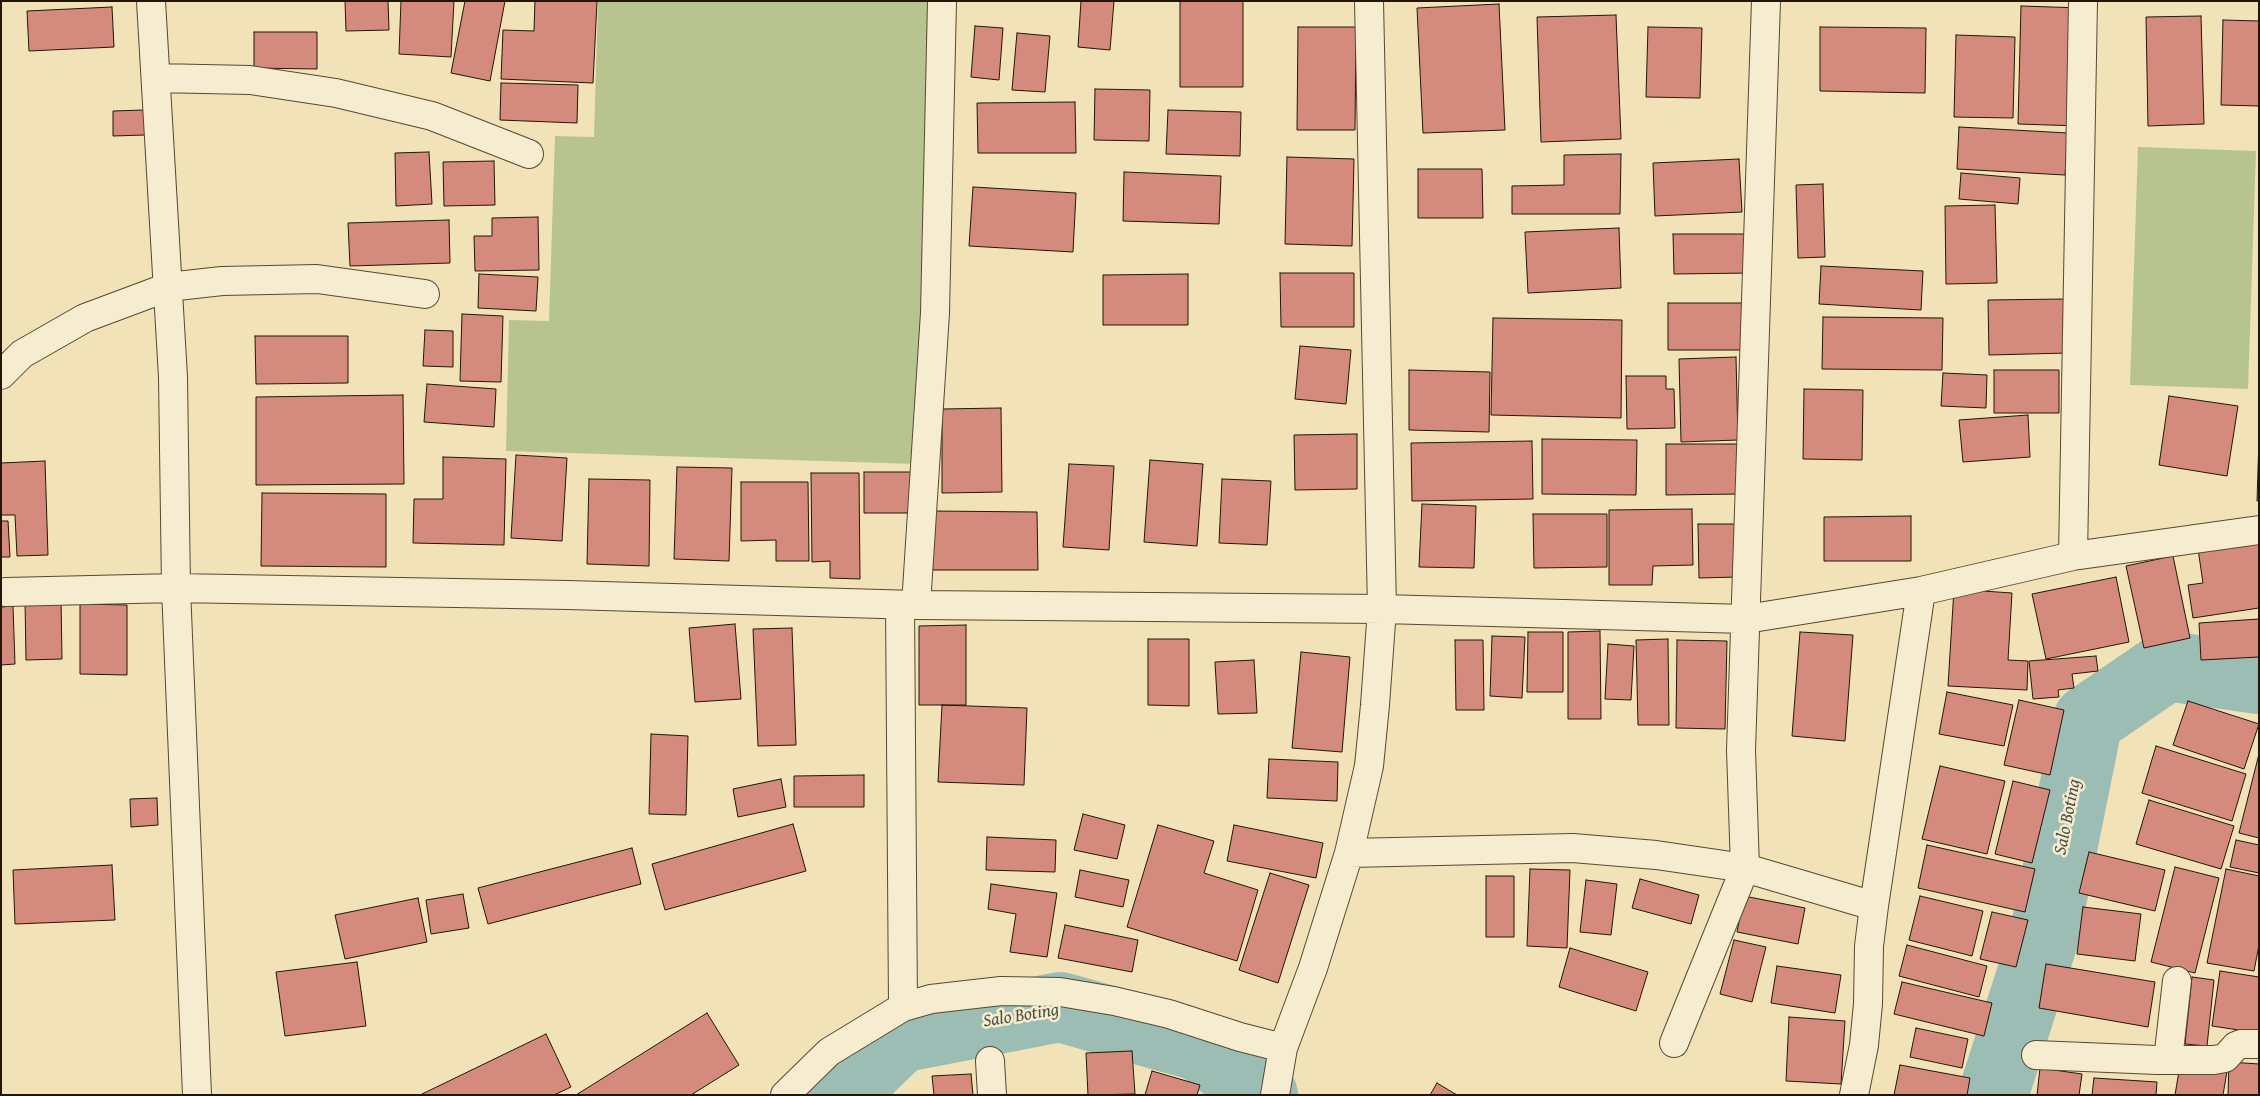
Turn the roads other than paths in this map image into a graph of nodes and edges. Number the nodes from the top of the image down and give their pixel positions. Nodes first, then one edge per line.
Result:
1 (151, 1) edge
2 (942, 1) edge
3 (1368, 1) edge
4 (1766, 1) edge
5 (2083, 1) edge
6 (156, 78) junction
7 (529, 154) dead end
8 (168, 287) junction
9 (425, 294) dead end
10 (1, 375) edge
11 (2259, 530) edge
12 (2073, 556) junction
13 (176, 588) junction
14 (1921, 591) junction
15 (6, 592) dead end
16 (908, 605) junction
17 (1382, 609) junction
18 (1746, 619) junction
19 (1349, 853) junction
20 (1745, 868) junction
21 (1874, 906) junction
22 (2177, 981) dead end
23 (903, 1007) junction
24 (1674, 1043) dead end
25 (2259, 1044) edge
26 (2036, 1055) dead end
27 (2168, 1060) junction
28 (990, 1061) dead end
29 (1282, 1079) edge
30 (197, 1095) edge
31 (785, 1095) edge
32 (992, 1095) edge
33 (1854, 1095) edge

1 - 6 street
2 - 16 street
3 - 17 street
4 - 18 street
5 - 12 street
6 - 7 street
6 - 8 street
8 - 9 street
8 - 10 street
8 - 13 street
11 - 12 street
12 - 14 street
13 - 15 street
13 - 16 street
13 - 30 street
14 - 18 street
14 - 21 street
16 - 17 street
16 - 23 street
17 - 18 street
17 - 19 street
18 - 20 street
19 - 20 street
19 - 29 street
20 - 21 street
20 - 24 street
21 - 33 street
22 - 27 street
23 - 29 street
23 - 31 street
25 - 27 street
26 - 27 street
28 - 32 street

